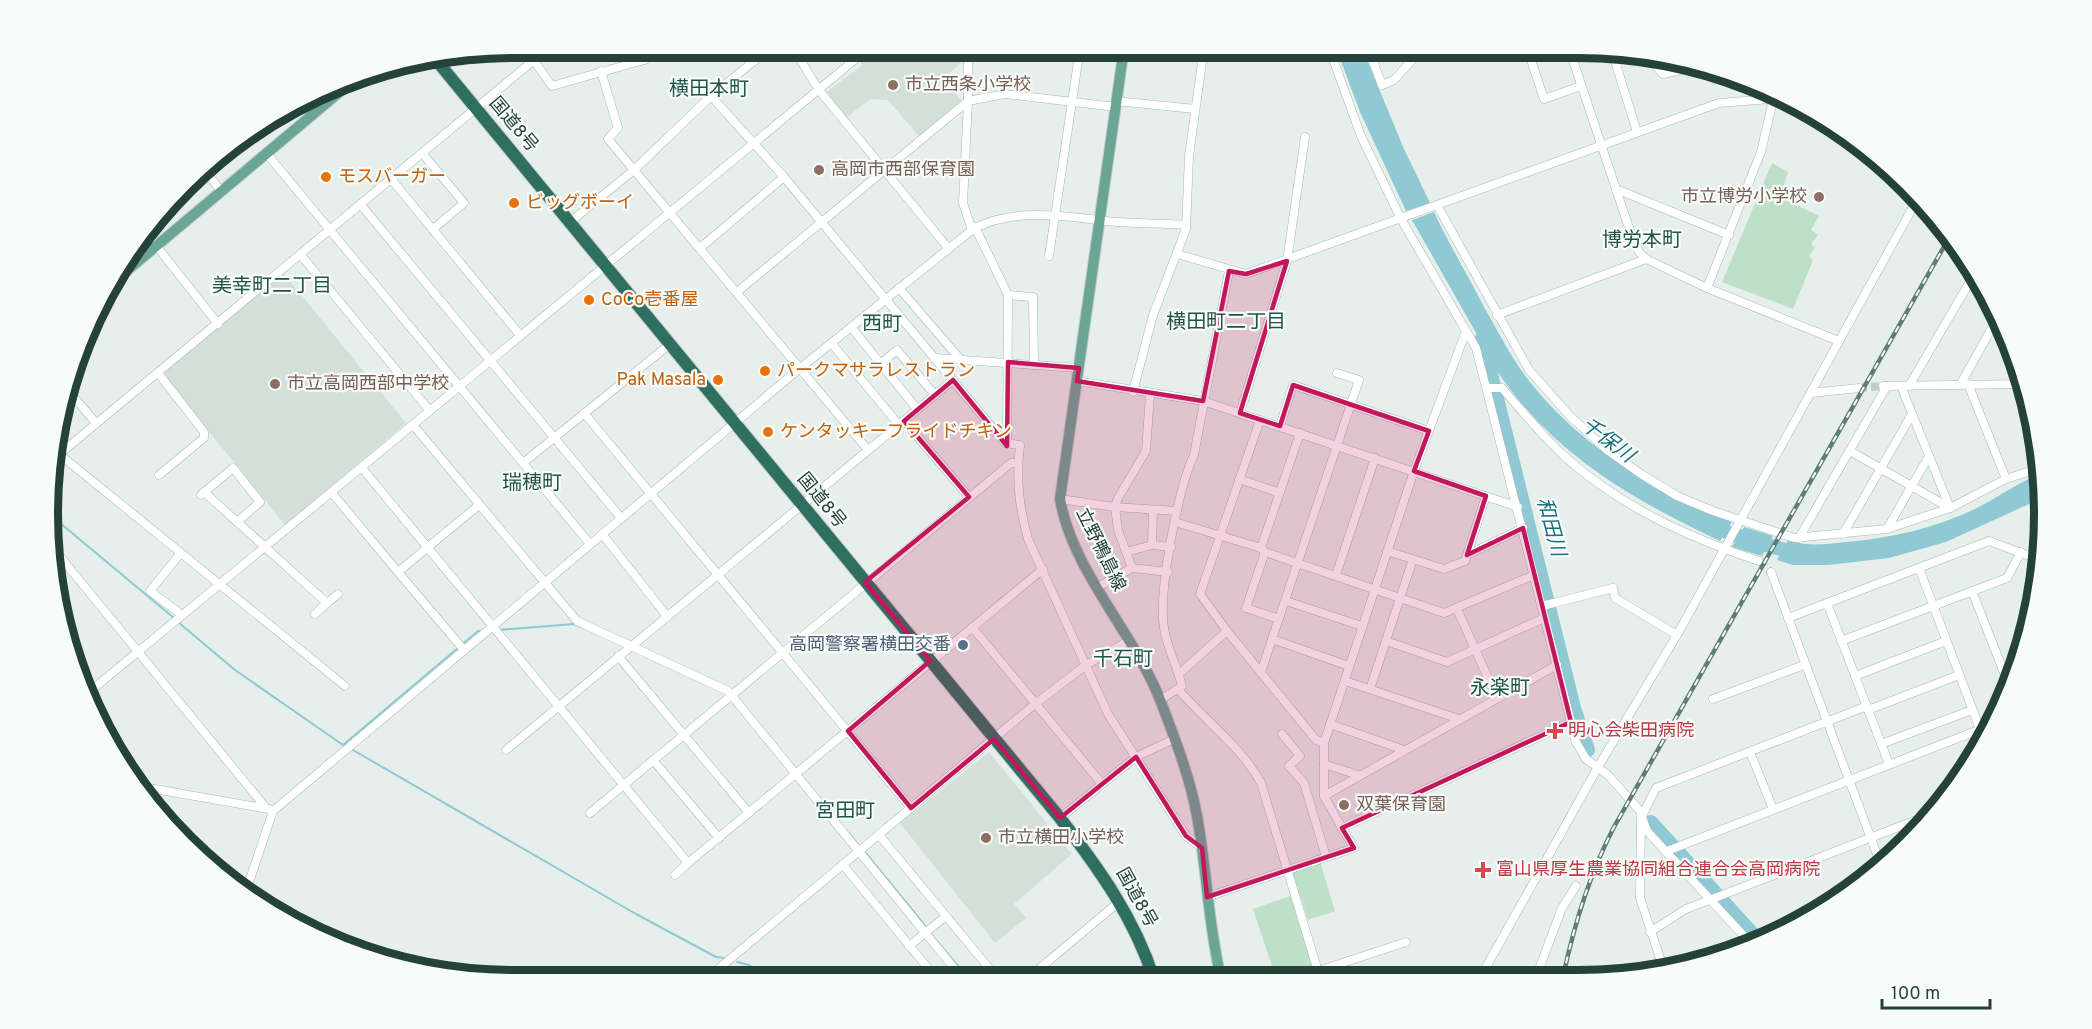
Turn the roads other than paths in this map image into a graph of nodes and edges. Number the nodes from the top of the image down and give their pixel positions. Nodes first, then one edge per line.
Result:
1 (537, 58) edge
2 (647, 58) edge
3 (758, 58) edge
4 (799, 58) edge
5 (858, 58) edge
6 (968, 58) edge
7 (1078, 58) edge
8 (1123, 58) edge
9 (1203, 58) edge
10 (1333, 58) edge
11 (1372, 58) edge
12 (1414, 58) edge
13 (1530, 58) edge
14 (1572, 58) edge
15 (534, 60) junction
16 (644, 60) joint
17 (1614, 60) edge
18 (440, 65) edge
19 (1655, 65) edge
20 (1680, 70) edge
21 (601, 71) junction
22 (1581, 86) junction
23 (819, 90) junction
24 (337, 94) edge
25 (711, 96) junction
26 (1072, 100) junction
27 (1767, 100) edge
28 (969, 101) junction
29 (1772, 103) edge
30 (1116, 104) junction
31 (476, 108) junction
32 (1195, 109) junction
33 (1637, 132) junction
34 (1305, 137) dead end
35 (754, 144) junction
36 (1600, 144) junction
37 (422, 153) junction
38 (267, 154) junction
39 (634, 170) junction
40 (884, 171) junction
41 (209, 176) edge
42 (784, 177) junction
43 (391, 179) junction
44 (1616, 189) junction
45 (222, 192) junction
46 (361, 205) junction
47 (1435, 205) junction
48 (1913, 207) edge
49 (670, 212) junction
50 (1057, 214) junction
51 (1099, 219) junction
52 (1403, 219) junction
53 (570, 222) junction
54 (822, 222) junction
55 (1186, 225) junction
56 (331, 229) junction
57 (433, 229) junction
58 (973, 229) junction
59 (1729, 235) junction
60 (151, 239) edge
61 (157, 246) junction
62 (700, 248) junction
63 (948, 248) junction
64 (1177, 254) junction
65 (300, 255) junction
66 (1049, 256) dead end
67 (1646, 259) junction
68 (1287, 261) junction
69 (607, 266) junction
70 (131, 267) edge
71 (1229, 271) junction
72 (1969, 282) edge
73 (899, 288) junction
74 (1707, 288) junction
75 (737, 292) junction
76 (1008, 294) junction
77 (885, 300) junction
78 (1497, 315) junction
79 (218, 324) junction
80 (851, 327) junction
81 (1993, 327) edge
82 (1466, 331) junction
83 (520, 335) junction
84 (1839, 341) junction
85 (670, 344) junction
86 (832, 344) junction
87 (934, 358) junction
88 (960, 359) junction
89 (489, 360) junction
90 (1008, 362) junction
91 (880, 364) junction
92 (1034, 365) junction
93 (1079, 368) junction
94 (799, 369) junction
95 (158, 373) junction
96 (1337, 373) dead end
97 (953, 380) junction
98 (1077, 381) junction
99 (2014, 384) edge
100 (1964, 385) junction
101 (459, 386) junction
102 (1905, 386) junction
103 (1492, 387) junction
104 (1859, 388) tunnel mouth
105 (1133, 392) junction
106 (1811, 393) junction
107 (1150, 394) junction
108 (935, 395) junction
109 (74, 397) edge
110 (1203, 401) junction
111 (1351, 405) junction
112 (917, 409) junction
113 (430, 411) junction
114 (584, 413) junction
115 (1240, 414) junction
116 (1912, 414) junction
117 (1260, 420) junction
118 (96, 423) junction
119 (901, 423) junction
120 (735, 424) junction
121 (413, 425) junction
122 (1280, 426) junction
123 (1429, 431) junction
124 (1300, 433) junction
125 (554, 438) junction
126 (1007, 443) junction
127 (1339, 446) junction
128 (63, 450) edge
129 (868, 450) junction
130 (1850, 451) junction
131 (1929, 456) junction
132 (1375, 458) junction
133 (62, 459) edge
134 (523, 463) junction
135 (1018, 463) junction
136 (362, 468) junction
137 (1881, 468) junction
138 (2032, 470) edge
139 (1414, 471) junction
140 (159, 475) dead end
141 (1239, 478) junction
142 (2006, 479) junction
143 (1912, 486) junction
144 (332, 493) junction
145 (1280, 493) junction
146 (651, 494) junction
147 (1486, 496) junction
148 (969, 497) junction
149 (1060, 499) junction
150 (479, 505) junction
151 (801, 505) junction
152 (1115, 507) junction
153 (1518, 507) junction
154 (1950, 508) junction
155 (1154, 510) junction
156 (1177, 511) junction
157 (621, 518) junction
158 (1740, 521) junction
159 (237, 522) junction
160 (1175, 522) junction
161 (1523, 528) junction
162 (1887, 529) junction
163 (602, 534) junction
164 (1843, 534) junction
165 (1220, 535) junction
166 (1799, 538) junction
167 (590, 544) junction
168 (1152, 545) junction
169 (265, 546) junction
170 (428, 547) junction
171 (1171, 547) junction
172 (1725, 548) junction
173 (1263, 550) junction
174 (1387, 551) junction
175 (1126, 552) junction
176 (2021, 552) junction
177 (180, 554) junction
178 (1467, 555) junction
179 (60, 557) edge
180 (2032, 557) edge
181 (1413, 559) junction
182 (1759, 561) tunnel mouth
183 (1299, 562) junction
184 (1132, 568) junction
185 (1919, 568) junction
186 (1042, 569) junction
187 (398, 572) junction
188 (1771, 572) tunnel mouth
189 (1168, 573) junction
190 (718, 575) junction
191 (1336, 575) junction
192 (1534, 575) junction
193 (544, 582) junction
194 (865, 582) junction
195 (219, 585) junction
196 (1098, 587) junction
197 (1374, 587) junction
198 (1972, 591) junction
199 (338, 594) dead end
200 (1400, 599) junction
201 (1286, 601) junction
202 (327, 603) junction
203 (1827, 603) junction
204 (1543, 605) junction
205 (1933, 606) junction
206 (1457, 609) junction
207 (315, 614) dead end
208 (667, 616) junction
209 (179, 618) junction
210 (1544, 618) junction
211 (1788, 618) junction
212 (1279, 619) junction
213 (491, 626) junction
214 (1362, 626) junction
215 (972, 627) junction
216 (1227, 631) junction
217 (1677, 635) junction
218 (1272, 639) junction
219 (1130, 640) junction
220 (1386, 641) junction
221 (1841, 641) junction
222 (1946, 641) junction
223 (631, 646) junction
224 (1476, 648) junction
225 (464, 650) junction
226 (138, 652) junction
227 (782, 652) junction
228 (618, 656) junction
229 (930, 661) junction
230 (1086, 665) junction
231 (1557, 665) junction
232 (1804, 665) junction
233 (1349, 666) junction
234 (1261, 672) junction
235 (1179, 674) junction
236 (2004, 674) edge
237 (1959, 675) junction
238 (1855, 676) junction
239 (1345, 681) junction
240 (345, 686) dead end
241 (93, 689) edge
242 (1370, 689) junction
243 (1179, 690) junction
244 (731, 694) junction
245 (1497, 698) junction
246 (1713, 699) dead end
247 (1160, 700) junction
248 (1035, 704) junction
249 (557, 707) junction
250 (1867, 708) junction
251 (1972, 710) junction
252 (1459, 719) junction
253 (1571, 722) junction
254 (1826, 723) junction
255 (1330, 724) junction
256 (1980, 728) edge
257 (848, 731) junction
258 (1282, 734) dead end
259 (683, 735) junction
260 (1975, 736) edge
261 (994, 739) junction
262 (1174, 739) junction
263 (1324, 743) junction
264 (1881, 744) junction
265 (506, 750) dead end
266 (1404, 750) junction
267 (1750, 752) junction
268 (1136, 757) junction
269 (653, 760) junction
270 (1324, 764) junction
271 (1889, 764) junction
272 (1598, 767) junction
273 (1358, 774) junction
274 (795, 775) junction
275 (1849, 780) junction
276 (1102, 784) junction
277 (623, 785) junction
278 (150, 788) edge
279 (1324, 796) junction
280 (911, 808) junction
281 (269, 809) junction
282 (1773, 809) junction
283 (590, 813) dead end
284 (749, 813) junction
285 (1060, 818) junction
286 (1641, 818) junction
287 (1915, 821) edge
288 (1342, 828) junction
289 (879, 835) junction
290 (719, 838) junction
291 (1871, 838) junction
292 (1202, 848) junction
293 (1668, 851) junction
294 (858, 852) junction
295 (1326, 857) junction
296 (1878, 857) edge
297 (688, 863) junction
298 (843, 865) junction
299 (1286, 871) junction
300 (675, 875) dead end
301 (248, 884) edge
302 (1576, 886) dead end
303 (1207, 897) junction
304 (1713, 899) junction
305 (1120, 901) junction
306 (946, 916) junction
307 (1650, 932) junction
308 (925, 933) junction
309 (1746, 938) edge
310 (1406, 942) dead end
311 (909, 946) junction
312 (1661, 963) edge
313 (1041, 968) joint
314 (717, 970) edge
315 (929, 970) edge
316 (956, 970) edge
317 (991, 970) edge
318 (1039, 970) edge
319 (1151, 970) edge
320 (1220, 970) edge
321 (1317, 970) edge
322 (1332, 970) edge
323 (1484, 970) edge
324 (1539, 970) edge

1 - 15 street
2 - 16 street
3 - 25 street
4 - 23 street
5 - 23 street
6 - 28 street
7 - 26 street
8 - 30 main road, 立野鴨島線
9 - 32 street
10 - 52 street
11 - 12 street
13 - 22 street
14 - 22 street
15 - 21 street
15 - 31 street
16 - 21 street
17 - 33 street
18 - 31 highway, 国道8号
19 - 20 street
21 - 39 street
22 - 36 street
23 - 35 street
23 - 40 street
24 - 38 main road
25 - 35 street
25 - 39 street
26 - 28 street
26 - 30 street
26 - 50 street
27 - 33 street
28 - 40 street
28 - 58 street
29 - 59 street
30 - 32 street
30 - 51 main road, 立野鴨島線
31 - 37 street
31 - 53 highway, 国道8号
32 - 55 street
33 - 36 street
34 - 68 street
35 - 42 street
35 - 49 street
36 - 44 street
36 - 47 street
37 - 43 street
37 - 57 street
38 - 45 main road
38 - 56 street
39 - 49 street
39 - 53 street
40 - 54 street
40 - 63 street
41 - 45 street
42 - 54 street
42 - 62 street
43 - 46 street
43 - 57 street
44 - 59 street
44 - 67 street
45 - 61 main road
46 - 56 street
46 - 89 street
47 - 52 street
47 - 78 street
48 - 84 street
49 - 62 street
49 - 69 street
50 - 51 street
50 - 58 street
50 - 66 street
51 - 55 street
51 - 93 main road, 立野鴨島線
52 - 68 street
52 - 82 street
53 - 69 highway, 国道8号
54 - 75 street
54 - 77 street
55 - 64 street
56 - 65 street
56 - 101 street
57 - 83 street
58 - 63 street
58 - 76 street
59 - 74 street
60 - 61 street
61 - 70 main road
61 - 79 street
62 - 75 street
63 - 73 street
64 - 71 street
64 - 105 street
65 - 79 street
65 - 113 street
67 - 74 street
67 - 78 street
68 - 71 street
68 - 115 street
69 - 83 street
69 - 85 highway, 国道8号
71 - 110 street
72 - 102 street
73 - 77 street
73 - 88 street
74 - 84 street
75 - 94 street
76 - 90 street
76 - 92 street
77 - 80 street
77 - 87 street
78 - 158 street
79 - 95 street
80 - 86 street
80 - 91 street
81 - 100 street
82 - 103 street
82 - 123 street
83 - 89 street
84 - 106 street
85 - 114 street
85 - 120 highway, 国道8号
86 - 94 street
86 - 119 street
87 - 88 street
87 - 97 street
88 - 90 street
89 - 101 street
89 - 125 street
90 - 92 street
90 - 126 street
91 - 108 street
91 - 112 street
92 - 93 street
93 - 98 main road, 立野鴨島線
94 - 120 street
94 - 129 street
95 - 118 street
95 - 140 street
96 - 111 street
97 - 108 street
97 - 126 street
98 - 105 street
98 - 149 main road, 立野鴨島線
99 - 100 street
100 - 102 street
100 - 142 street
101 - 113 street
101 - 134 street
102 - 116 street
102 - 130 street
103 - 153 street
103 - 172 street
104 - 106 street
105 - 107 street
106 - 158 street
107 - 110 street
107 - 152 street
108 - 112 street
109 - 118 street
110 - 115 street
110 - 156 street
111 - 122 street
111 - 123 street
111 - 127 street
112 - 119 street
113 - 121 street
114 - 125 street
114 - 146 street
115 - 117 street
116 - 131 street
116 - 137 street
117 - 122 street
117 - 141 street
118 - 128 street
119 - 129 street
119 - 148 street
120 - 146 street
120 - 151 highway, 国道8号
121 - 136 street
121 - 150 street
122 - 124 street
123 - 139 street
124 - 127 street
124 - 145 street
125 - 134 street
125 - 157 street
126 - 135 street
127 - 132 street
127 - 183 street
129 - 151 street
130 - 137 street
130 - 166 street
131 - 143 street
131 - 154 street
132 - 139 street
132 - 191 street
133 - 177 street
134 - 167 street
135 - 148 street
135 - 186 street
136 - 144 street
136 - 170 street
137 - 143 street
137 - 164 street
138 - 142 street
139 - 147 street
139 - 174 street
141 - 145 street
141 - 165 street
142 - 154 street
143 - 154 street
143 - 162 street
144 - 169 street
144 - 187 street
145 - 173 street
146 - 157 street
146 - 190 street
147 - 153 street
147 - 178 street
148 - 194 street
149 - 152 street
149 - 196 main road, 立野鴨島線
150 - 170 street
150 - 193 street
151 - 190 street
151 - 194 highway, 国道8号
152 - 155 street
152 - 175 street
153 - 161 street
154 - 162 street
155 - 156 street
155 - 168 street
156 - 160 street
157 - 163 street
158 - 166 street
158 - 172 street
159 - 159 street
159 - 169 street
160 - 165 street
160 - 171 street
161 - 178 street
161 - 192 street
162 - 164 street
163 - 167 street
163 - 208 street
164 - 166 street
165 - 173 street
165 - 216 street
167 - 193 street
168 - 171 street
168 - 175 street
169 - 195 street
169 - 202 street
170 - 187 street
170 - 213 street
171 - 189 street
172 - 182 street
172 - 217 street
173 - 183 street
173 - 212 street
174 - 181 street
174 - 197 street
175 - 184 street
176 - 180 street
176 - 185 street
176 - 198 street
177 - 195 street
177 - 209 street
178 - 181 street
179 - 226 street
181 - 200 street
183 - 191 street
183 - 201 street
184 - 189 street
184 - 196 street
185 - 203 street
185 - 205 street
186 - 215 street
186 - 230 street
187 - 225 street
188 - 211 street
189 - 235 street
190 - 208 street
190 - 227 street
191 - 197 street
192 - 204 street
192 - 206 street
193 - 213 street
193 - 223 street
194 - 227 street
194 - 229 highway, 国道8号
195 - 209 street
195 - 240 street
196 - 219 main road, 立野鴨島線
197 - 200 street
197 - 214 street
198 - 205 street
198 - 236 street
199 - 202 street
200 - 206 street
200 - 220 street
201 - 212 street
201 - 214 street
202 - 207 street
203 - 211 street
203 - 221 street
204 - 210 street
204 - 217 street
205 - 221 street
205 - 222 street
206 - 224 street
208 - 223 street
209 - 226 street
210 - 224 street
210 - 231 street
211 - 232 street
212 - 218 street
213 - 225 street
213 - 249 street
214 - 233 street
215 - 229 street
215 - 248 street
216 - 234 street
216 - 235 street
217 - 272 street
218 - 233 street
218 - 234 street
219 - 230 street
219 - 247 main road, 立野鴨島線
220 - 224 street
220 - 242 street
221 - 238 street
222 - 237 street
222 - 238 street
223 - 228 street
223 - 244 street
224 - 245 street
225 - 281 street
226 - 241 street
226 - 281 street
227 - 244 street
227 - 257 street
228 - 249 street
228 - 259 street
229 - 257 street
229 - 261 highway, 国道8号
230 - 248 street
230 - 268 street
231 - 245 street
231 - 253 street
232 - 246 street
232 - 254 street
233 - 239 street
234 - 263 street
235 - 243 street
237 - 250 street
237 - 251 street
238 - 250 street
239 - 242 street
239 - 255 street
242 - 252 street
243 - 247 street
243 - 299 street
244 - 259 street
244 - 274 street
245 - 252 street
247 - 262 main road, 立野鴨島線
248 - 261 street
248 - 276 street
249 - 265 street
249 - 277 street
250 - 254 street
250 - 264 street
251 - 256 street
251 - 264 street
252 - 266 street
253 - 272 street
253 - 288 street
254 - 267 street
254 - 275 street
255 - 263 street
255 - 266 street
257 - 274 street
257 - 280 street
258 - 295 street
259 - 269 street
259 - 284 street
260 - 271 street
261 - 280 street
261 - 285 highway, 国道8号
262 - 268 street
262 - 292 main road, 立野鴨島線
263 - 270 street
264 - 271 street
266 - 273 street
267 - 282 street
267 - 286 street
268 - 276 street
268 - 292 street
269 - 277 street
269 - 290 street
270 - 273 street
270 - 279 street
271 - 275 street
272 - 286 street
272 - 323 street
273 - 279 street
274 - 284 street
274 - 294 street
275 - 282 street
275 - 291 street
276 - 285 street
277 - 283 street
277 - 297 street
278 - 281 street
279 - 288 street
280 - 289 street
281 - 301 street
282 - 293 street
284 - 290 street
285 - 305 highway, 国道8号
286 - 293 street
286 - 307 street
287 - 291 street
288 - 295 street
289 - 294 street
289 - 306 street
290 - 297 street
291 - 296 street
291 - 304 street
292 - 303 main road, 立野鴨島線
293 - 304 street
294 - 298 street
294 - 308 street
295 - 299 street
297 - 300 street
298 - 311 street
298 - 314 street
299 - 303 street
299 - 321 street
302 - 324 street
303 - 320 main road, 立野鴨島線
304 - 307 street
304 - 309 street
305 - 313 street
305 - 319 highway, 国道8号
306 - 308 street
306 - 317 street
307 - 312 street
308 - 311 street
308 - 316 street
310 - 322 street
311 - 315 street
313 - 318 street

